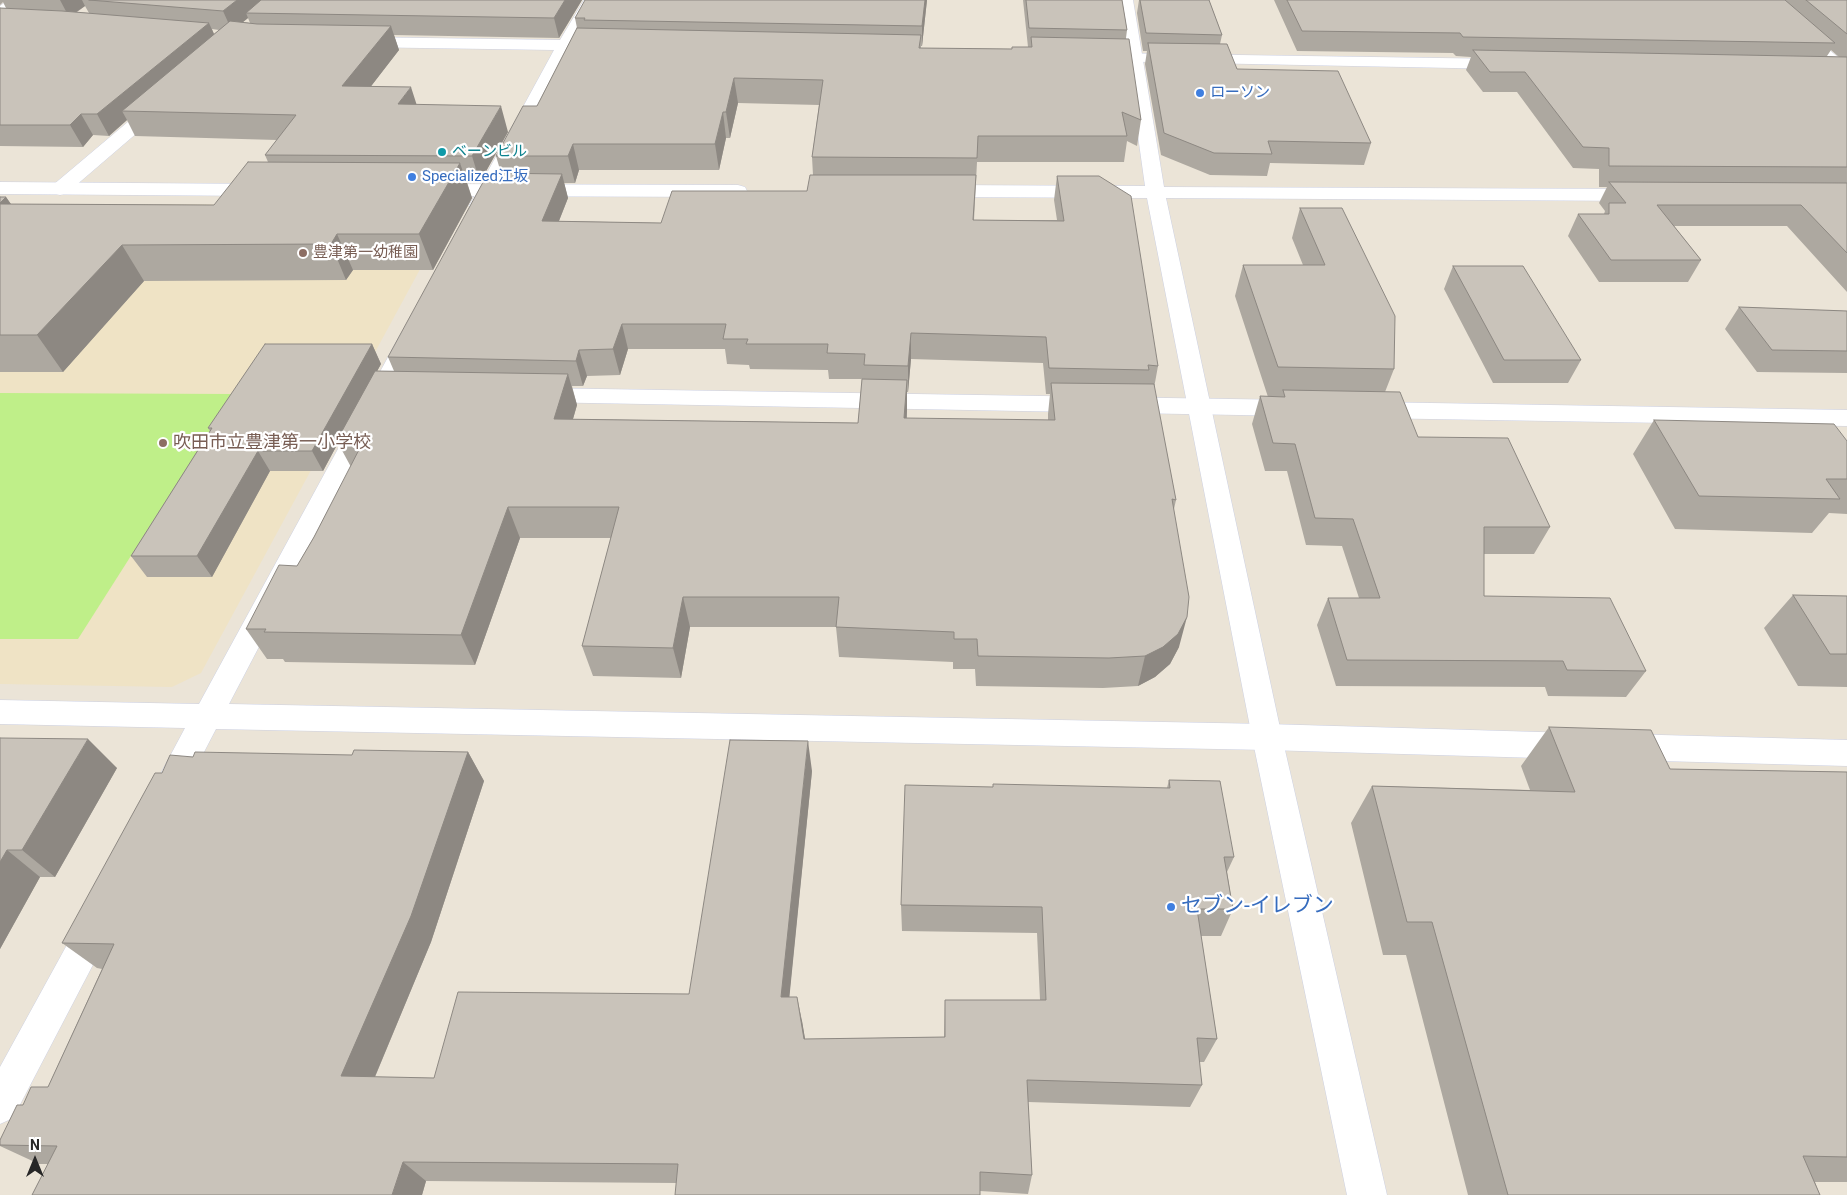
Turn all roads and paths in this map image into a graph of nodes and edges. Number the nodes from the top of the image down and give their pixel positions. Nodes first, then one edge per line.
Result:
1 (18, 0) edge
2 (591, 0) edge
3 (1126, 0) edge
4 (1762, 0) edge
5 (0, 13) edge
6 (0, 21) edge
7 (18, 22) edge
8 (347, 42) edge
9 (565, 45) junction
10 (624, 46) edge
11 (1086, 57) edge
12 (1135, 58) junction
13 (1524, 65) edge
14 (1824, 70) edge
15 (1845, 71) edge
16 (171, 95) edge
17 (0, 188) edge
18 (60, 189) junction
19 (279, 190) edge
20 (418, 190) edge
21 (488, 191) junction
22 (756, 191) edge
23 (926, 191) edge
24 (1155, 192) junction
25 (1659, 195) edge
26 (469, 226) edge
27 (423, 313) edge
28 (510, 394) edge
29 (1199, 407) junction
30 (1319, 409) edge
31 (1348, 410) edge
32 (1847, 418) edge
33 (0, 712) edge
34 (208, 716) junction
35 (1267, 737) junction
36 (1847, 753) edge
37 (157, 811) edge
38 (111, 898) edge
39 (0, 1105) edge
40 (1367, 1195) edge

1 - 5 street
2 - 9 street
3 - 12 street
4 - 15 street
6 - 7 street
8 - 9 street
9 - 10 street
9 - 21 street
11 - 12 street
12 - 13 street
12 - 24 street
14 - 15 street
16 - 18 street
17 - 18 street
18 - 19 street
20 - 21 street
21 - 22 street
21 - 26 street
23 - 24 street
24 - 25 street
24 - 29 street
27 - 34 street
28 - 29 street
29 - 30 street
29 - 35 street
31 - 32 street
33 - 34 street
34 - 35 street
34 - 37 street
35 - 36 street
35 - 40 street
38 - 39 street

